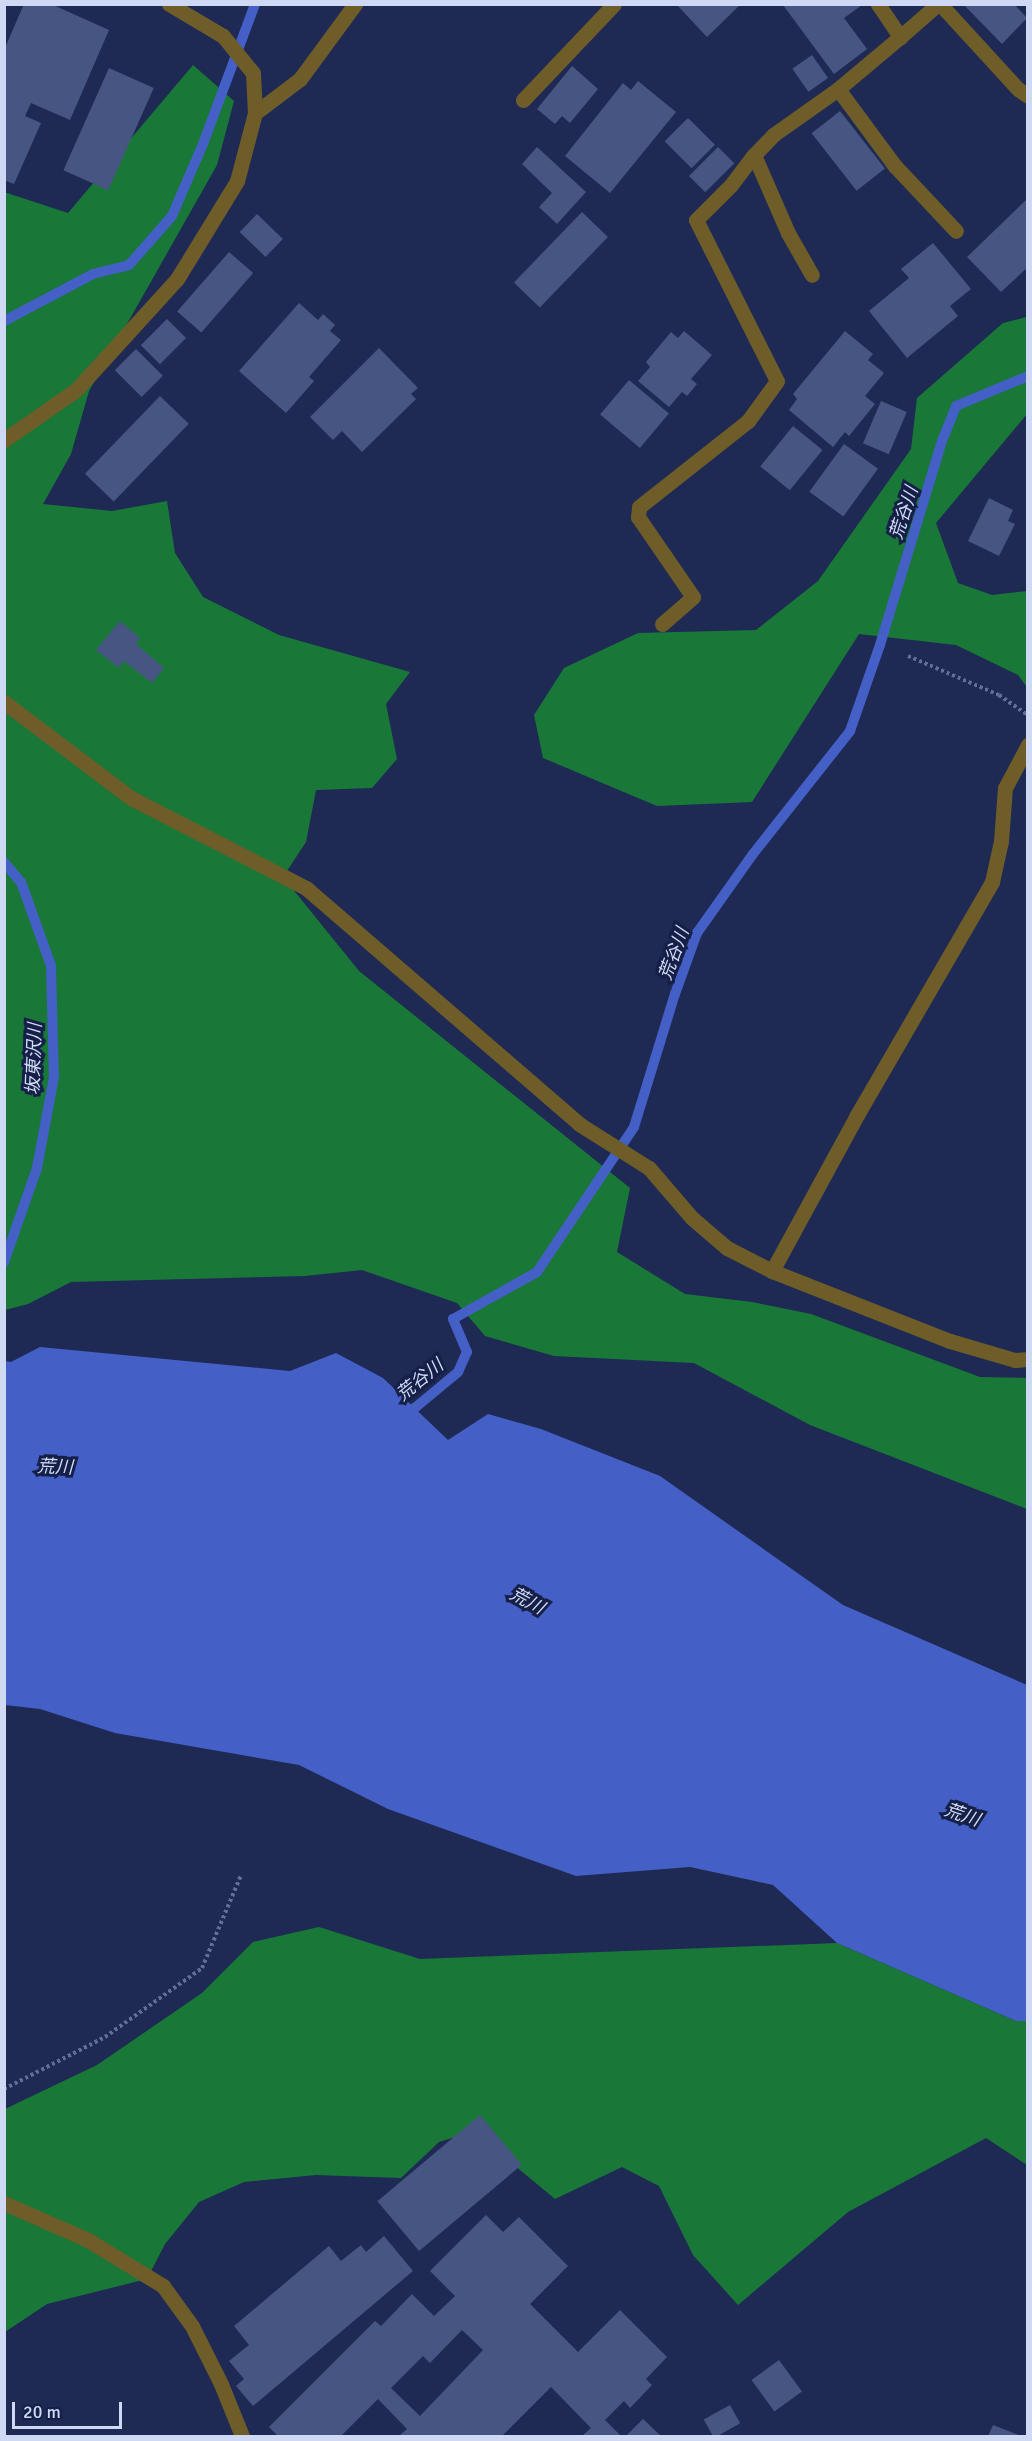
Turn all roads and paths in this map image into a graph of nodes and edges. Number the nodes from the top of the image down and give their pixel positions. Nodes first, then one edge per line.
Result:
1 (169, 4) edge
2 (355, 4) edge
3 (614, 4) edge
4 (878, 4) edge
5 (939, 4) edge
6 (900, 37) junction
7 (838, 89) junction
8 (1028, 96) edge
9 (523, 100) dead end
10 (255, 112) junction
11 (754, 155) junction
12 (956, 231) dead end
13 (812, 275) dead end
14 (4, 440) edge
15 (662, 624) dead end
16 (908, 657) dead end
17 (4, 702) edge
18 (1028, 715) edge
19 (1028, 745) edge
20 (772, 1271) junction
21 (1028, 1359) edge
22 (241, 1875) dead end
23 (4, 2090) edge
24 (4, 2203) edge
25 (242, 2436) edge

1 - 10 street
2 - 10 street
3 - 9 street
4 - 6 street
5 - 6 street
5 - 8 street
6 - 7 street
7 - 11 street
7 - 12 street
10 - 14 street
11 - 13 street
11 - 15 street
16 - 18 path
17 - 20 street
19 - 20 street
20 - 21 street
22 - 23 path
24 - 25 street

